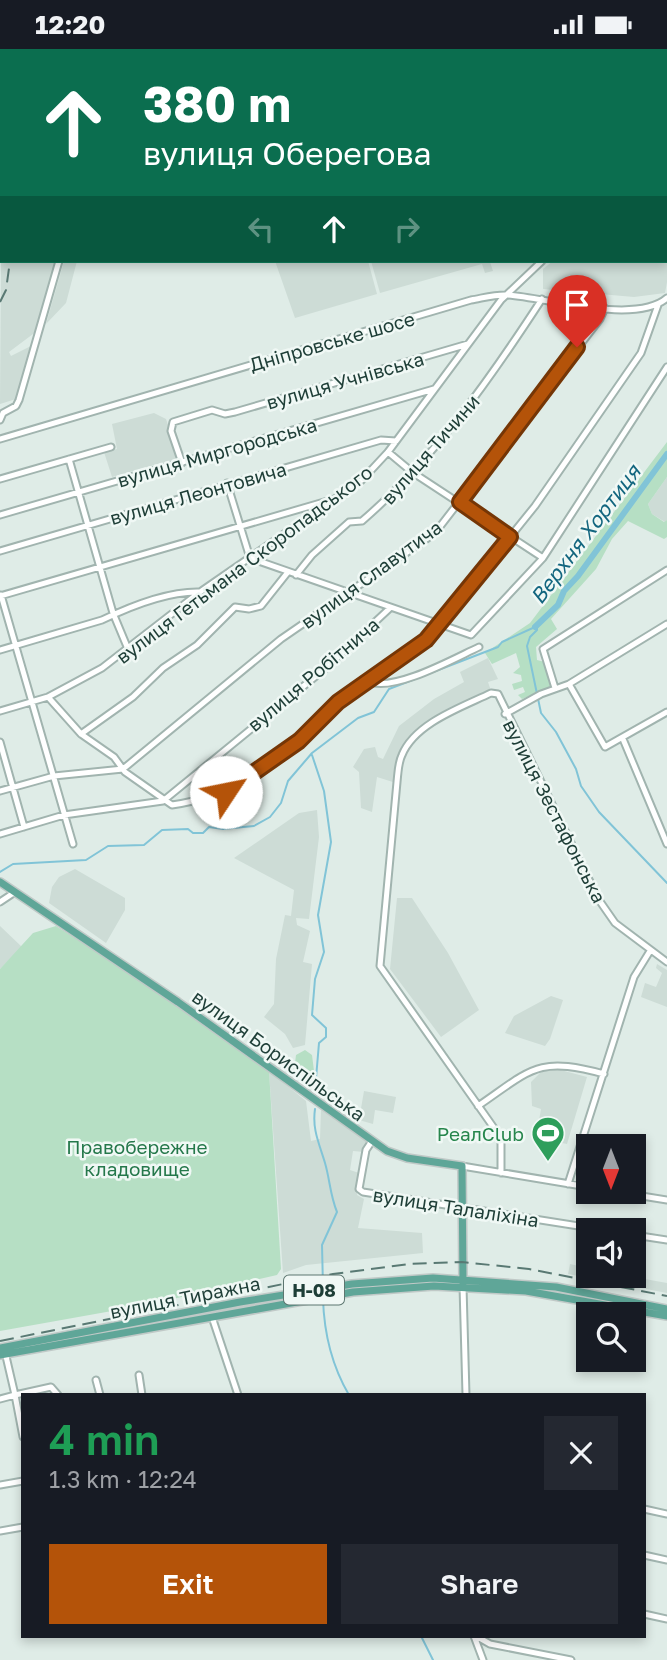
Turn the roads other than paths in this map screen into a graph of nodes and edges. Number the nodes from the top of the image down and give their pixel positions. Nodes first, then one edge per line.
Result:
1 (59, 263) edge
2 (540, 263) edge
3 (506, 294) junction
4 (667, 298) edge
5 (542, 299) junction
6 (658, 306) junction
7 (605, 308) junction
8 (468, 344) junction
9 (667, 367) edge
10 (434, 389) junction
11 (0, 420) edge
12 (0, 439) edge
13 (396, 442) junction
14 (111, 447) dead end
15 (388, 452) junction
16 (69, 459) junction
17 (182, 463) junction
18 (412, 472) junction
19 (0, 479) edge
20 (227, 484) junction
21 (79, 493) junction
22 (334, 499) junction
23 (460, 502) junction
24 (0, 515) edge
25 (89, 525) junction
26 (240, 525) junction
27 (510, 537) junction
28 (0, 551) edge
29 (250, 558) junction
30 (543, 558) junction
31 (100, 566) junction
32 (667, 570) edge
33 (288, 572) junction
34 (296, 575) junction
35 (200, 591) junction
36 (349, 593) junction
37 (0, 594) edge
38 (390, 608) junction
39 (113, 613) junction
40 (667, 624) edge
41 (439, 626) junction
42 (16, 645) junction
43 (479, 647) dead end
44 (128, 649) junction
45 (0, 650) edge
46 (370, 682) junction
47 (569, 684) junction
48 (555, 688) junction
49 (48, 697) junction
50 (33, 702) junction
51 (0, 711) edge
52 (667, 712) edge
53 (505, 714) junction
54 (80, 734) junction
55 (623, 739) junction
56 (0, 742) edge
57 (123, 769) junction
58 (54, 776) junction
59 (13, 787) junction
60 (0, 791) edge
61 (163, 801) junction
62 (64, 815) junction
63 (24, 827) junction
64 (0, 834) edge
65 (667, 843) edge
66 (73, 844) dead end
67 (0, 882) edge
68 (15, 892) junction
69 (0, 902) edge
70 (650, 951) junction
71 (667, 962) edge
72 (604, 1074) junction
73 (478, 1106) junction
74 (372, 1141) junction
75 (461, 1166) junction
76 (501, 1173) junction
77 (568, 1184) junction
78 (576, 1185) edge
79 (646, 1197) edge
80 (667, 1200) edge
81 (461, 1207) junction
82 (576, 1225) edge
83 (646, 1237) edge
84 (667, 1240) edge
85 (463, 1282) junction
86 (209, 1308) junction
87 (667, 1308) edge
88 (667, 1316) edge
89 (212, 1317) junction
90 (119, 1330) junction
91 (3, 1351) edge
92 (139, 1375) dead end
93 (96, 1380) dead end
94 (24, 1393) edge
95 (56, 1393) edge
96 (99, 1393) edge
97 (142, 1393) edge
98 (237, 1393) edge
99 (466, 1393) edge
100 (21, 1394) edge
101 (15, 1395) junction
102 (0, 1399) edge
103 (21, 1426) edge
104 (21, 1481) edge
105 (0, 1485) edge
106 (646, 1509) edge
107 (667, 1514) edge
108 (21, 1527) edge
109 (0, 1531) edge
110 (646, 1555) edge
111 (667, 1560) edge
112 (646, 1614) edge
113 (667, 1619) edge
114 (476, 1638) edge
115 (479, 1638) edge
116 (483, 1660) edge
117 (571, 1660) edge

1 - 11 street
2 - 3 street, вулиця Гетьмана Скоропадського
3 - 5 street, Дніпровське шосе
3 - 8 street, вулиця Гетьмана Скоропадського
3 - 12 street, Дніпровське шосе
4 - 6 street
5 - 7 street, Дніпровське шосе
5 - 18 street, вулиця Тичини
6 - 7 street, Дніпровське шосе
6 - 27 street
7 - 23 street, вулиця Славутича
8 - 10 street, вулиця Гетьмана Скоропадського
8 - 17 street, вулиця Учнівська
9 - 30 street
10 - 13 street, вулиця Гетьмана Скоропадського
10 - 17 street, вулиця Миргородська
13 - 15 street, вулиця Гетьмана Скоропадського
13 - 20 street, вулиця Леонтовича
14 - 16 street
15 - 18 street
15 - 22 street, вулиця Гетьмана Скоропадського
16 - 19 street
16 - 21 street
17 - 21 street, вулиця Миргородська
18 - 23 street
18 - 34 street, вулиця Тичини
20 - 25 street, вулиця Леонтовича
20 - 26 street
21 - 24 street, вулиця Миргородська
21 - 25 street
22 - 26 street
22 - 29 street, вулиця Гетьмана Скоропадського
23 - 27 street
23 - 36 street, вулиця Славутича
25 - 28 street, вулиця Леонтовича
25 - 31 street
26 - 29 street
26 - 31 street
27 - 30 street
27 - 41 street
29 - 33 street
29 - 35 street, вулиця Гетьмана Скоропадського
30 - 41 street
31 - 37 street
31 - 39 street
32 - 48 street
33 - 34 street
33 - 54 street
34 - 36 street
35 - 39 street
35 - 44 street, вулиця Гетьмана Скоропадського
36 - 38 street
36 - 57 street, вулиця Славутича
37 - 42 street
38 - 41 street
38 - 61 street, вулиця Робітнича
39 - 42 street
39 - 44 street
40 - 47 street
41 - 46 street
42 - 45 street
42 - 50 street
43 - 46 street, вулиця Робітнича
44 - 49 street, вулиця Гетьмана Скоропадського
46 - 61 street, вулиця Робітнича
47 - 48 street
47 - 55 street
48 - 53 street
49 - 50 street, вулиця Гетьмана Скоропадського
49 - 54 street
50 - 51 street, вулиця Гетьмана Скоропадського
50 - 58 street
52 - 55 street
53 - 70 street, вулиця Зестафонська
53 - 73 street, вулиця Зестафонська
54 - 57 street
55 - 65 street
56 - 59 street
57 - 58 street
57 - 61 street
58 - 59 street
58 - 62 street
59 - 60 street
59 - 63 street
61 - 62 street
62 - 63 street
62 - 66 street
63 - 64 street
67 - 68 main road, вулиця Бориспільська
68 - 69 street
68 - 74 main road, вулиця Бориспільська
70 - 71 street, вулиця Зестафонська
70 - 72 street
72 - 73 street
72 - 77 street
73 - 76 street
74 - 75 main road, вулиця Бориспільська
74 - 81 street, вулиця Талаліхіна
75 - 76 street, вулиця Бориспільська
75 - 81 main road
76 - 77 street, вулиця Бориспільська
77 - 78 street, вулиця Бориспільська
79 - 80 street
81 - 82 street, вулиця Талаліхіна
81 - 85 main road
83 - 84 street
85 - 86 main road, вулиця Тиражна / Н-08
85 - 87 main road, вулиця Тиражна / Н-08
85 - 88 main road, вулиця Тиражна / Н-08
85 - 89 main road, вулиця Тиражна / Н-08
85 - 99 street
86 - 89 main road
86 - 90 main road, вулиця Тиражна / Н-08
89 - 90 main road, вулиця Тиражна / Н-08
89 - 98 street
90 - 91 main road, вулиця Тиражна / Н-08
91 - 101 street
92 - 97 street
93 - 96 street
94 - 95 street
100 - 101 street
101 - 102 street
101 - 103 street
104 - 105 street
106 - 107 street
108 - 109 street
110 - 111 street
112 - 113 street
114 - 116 street
115 - 117 street

